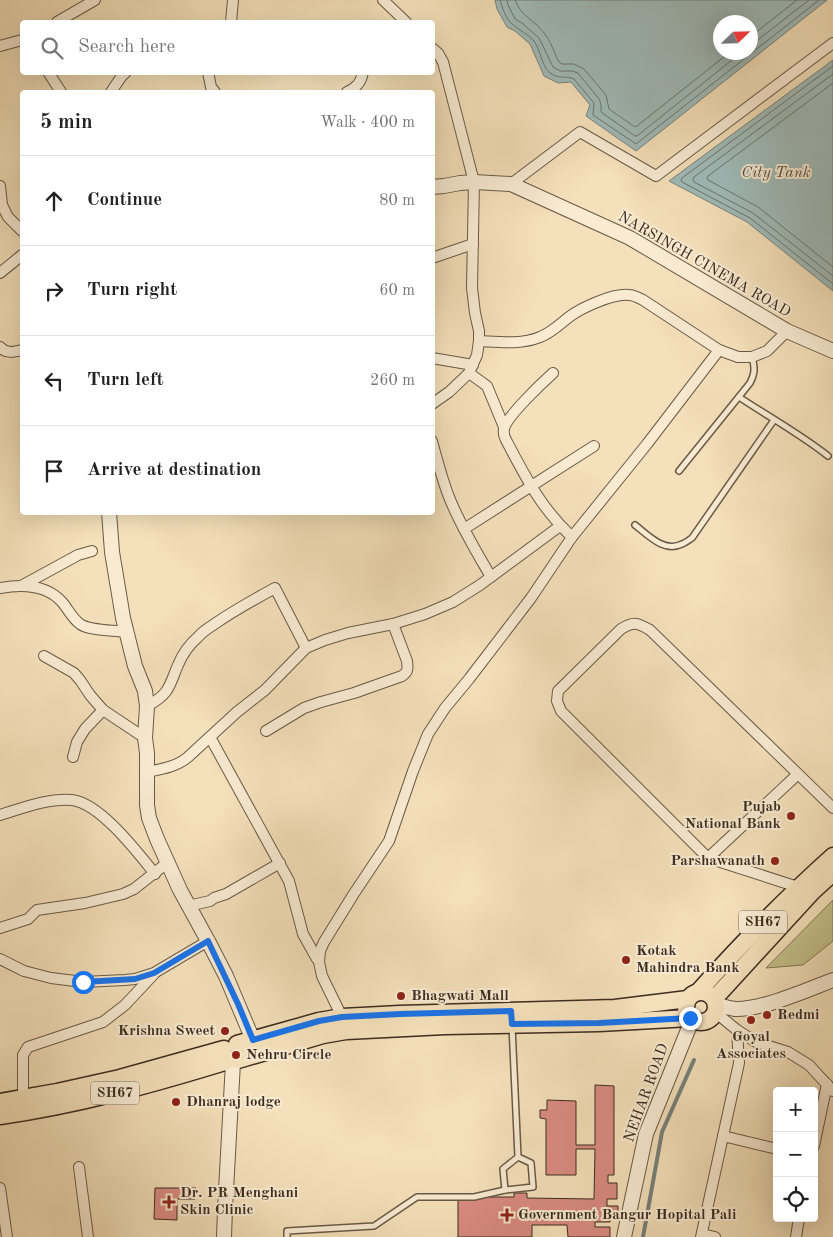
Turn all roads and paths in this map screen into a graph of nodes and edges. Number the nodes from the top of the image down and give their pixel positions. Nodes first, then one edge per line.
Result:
1 (95, 0) edge
2 (233, 0) edge
3 (384, 0) edge
4 (60, 20) edge
5 (231, 20) edge
6 (404, 20) edge
7 (20, 41) edge
8 (833, 43) edge
9 (0, 46) edge
10 (435, 50) edge
11 (50, 75) edge
12 (123, 75) edge
13 (209, 75) edge
14 (362, 75) edge
15 (60, 90) edge
16 (112, 90) edge
17 (213, 90) edge
18 (351, 90) edge
19 (474, 182) junction
20 (511, 184) junction
21 (0, 186) edge
22 (435, 187) edge
23 (20, 229) edge
24 (473, 244) junction
25 (20, 257) edge
26 (435, 257) edge
27 (0, 273) edge
28 (787, 331) junction
29 (479, 341) junction
30 (0, 347) edge
31 (20, 350) edge
32 (719, 350) junction
33 (833, 352) edge
34 (752, 357) junction
35 (435, 359) edge
36 (471, 369) junction
37 (552, 373) dead end
38 (739, 397) junction
39 (435, 402) edge
40 (774, 420) junction
41 (504, 426) junction
42 (594, 446) dead end
43 (435, 452) edge
44 (828, 456) dead end
45 (680, 472) dead end
46 (530, 486) junction
47 (109, 515) edge
48 (635, 525) dead end
49 (560, 526) junction
50 (464, 529) junction
51 (572, 537) junction
52 (92, 551) dead end
53 (491, 577) junction
54 (23, 585) junction
55 (0, 588) edge
56 (393, 624) junction
57 (126, 632) junction
58 (306, 648) junction
59 (44, 656) dead end
60 (147, 706) junction
61 (103, 710) junction
62 (266, 731) dead end
63 (210, 737) junction
64 (145, 738) junction
65 (73, 757) dead end
66 (147, 772) junction
67 (798, 774) junction
68 (833, 808) edge
69 (0, 815) edge
70 (833, 856) edge
71 (708, 858) junction
72 (167, 863) junction
73 (280, 863) junction
74 (155, 874) junction
75 (833, 874) edge
76 (798, 887) junction
77 (188, 906) junction
78 (0, 928) edge
79 (208, 941) junction
80 (320, 951) junction
81 (0, 959) edge
82 (154, 973) junction
83 (833, 980) edge
84 (693, 996) junction
85 (715, 1005) junction
86 (342, 1017) junction
87 (512, 1018) junction
88 (691, 1019) junction
89 (737, 1030) junction
90 (235, 1053) junction
91 (830, 1088) edge
92 (23, 1098) junction
93 (0, 1102) edge
94 (0, 1116) edge
95 (818, 1132) edge
96 (723, 1136) junction
97 (773, 1148) edge
98 (518, 1157) junction
99 (79, 1167) dead end
100 (0, 1188) edge
101 (505, 1190) junction
102 (798, 1222) edge
103 (701, 1235) edge
104 (7, 1237) edge
105 (88, 1237) edge
106 (224, 1237) edge
107 (286, 1237) edge
108 (624, 1237) edge
109 (715, 1237) edge
110 (796, 1237) edge

1 - 4 street
2 - 5 street
3 - 6 street
7 - 9 street
8 - 20 street
10 - 19 street
11 - 15 street
12 - 16 street
13 - 17 street
14 - 18 street
19 - 20 street, NARSINGH CINEMA ROAD
19 - 22 street, NARSINGH CINEMA ROAD
19 - 24 street
20 - 28 street, NARSINGH CINEMA ROAD
21 - 23 street
24 - 26 street
24 - 29 street
25 - 27 street
28 - 33 street, NARSINGH CINEMA ROAD
28 - 34 street
29 - 32 street
29 - 36 street
30 - 31 street
32 - 34 street
32 - 51 street
34 - 38 lane
35 - 36 street
36 - 39 street
36 - 41 street
37 - 41 street
38 - 40 lane
38 - 45 lane
40 - 44 lane
40 - 48 lane
41 - 46 street
42 - 46 street
43 - 50 street
46 - 49 street
46 - 50 street
47 - 57 street
49 - 51 street
49 - 53 street
50 - 53 street
51 - 80 street
52 - 54 street
53 - 56 street
54 - 55 street
54 - 57 street
56 - 58 street
56 - 62 street
57 - 60 street
58 - 60 street
58 - 63 street
59 - 61 street
60 - 64 street
61 - 64 street
61 - 65 street
63 - 66 street
63 - 73 street
64 - 66 street
66 - 72 street
67 - 68 street
67 - 71 street
67 - 71 street
69 - 74 street
70 - 76 main road, SH67
71 - 76 street
72 - 74 street
72 - 77 street
73 - 77 street
73 - 80 street
74 - 78 street
75 - 85 main road, SH67
76 - 84 main road, SH67
77 - 79 street
79 - 82 street
79 - 90 street
80 - 86 street
81 - 82 street
82 - 92 street
83 - 85 street
84 - 85 main road
84 - 87 main road, SH67
84 - 88 main road
85 - 88 main road, SH67
85 - 89 street
86 - 87 main road, SH67
86 - 90 main road, SH67
87 - 88 main road, SH67
87 - 90 main road, SH67
87 - 98 lane
88 - 108 street, NEHAR ROAD
89 - 91 street
89 - 96 street
90 - 92 main road, SH67
90 - 94 main road, SH67
90 - 106 street
91 - 95 street
92 - 93 main road, SH67
96 - 97 street
96 - 103 street
98 - 101 lane
98 - 101 lane
99 - 105 street
100 - 104 street
101 - 107 lane
102 - 110 street
103 - 109 street

